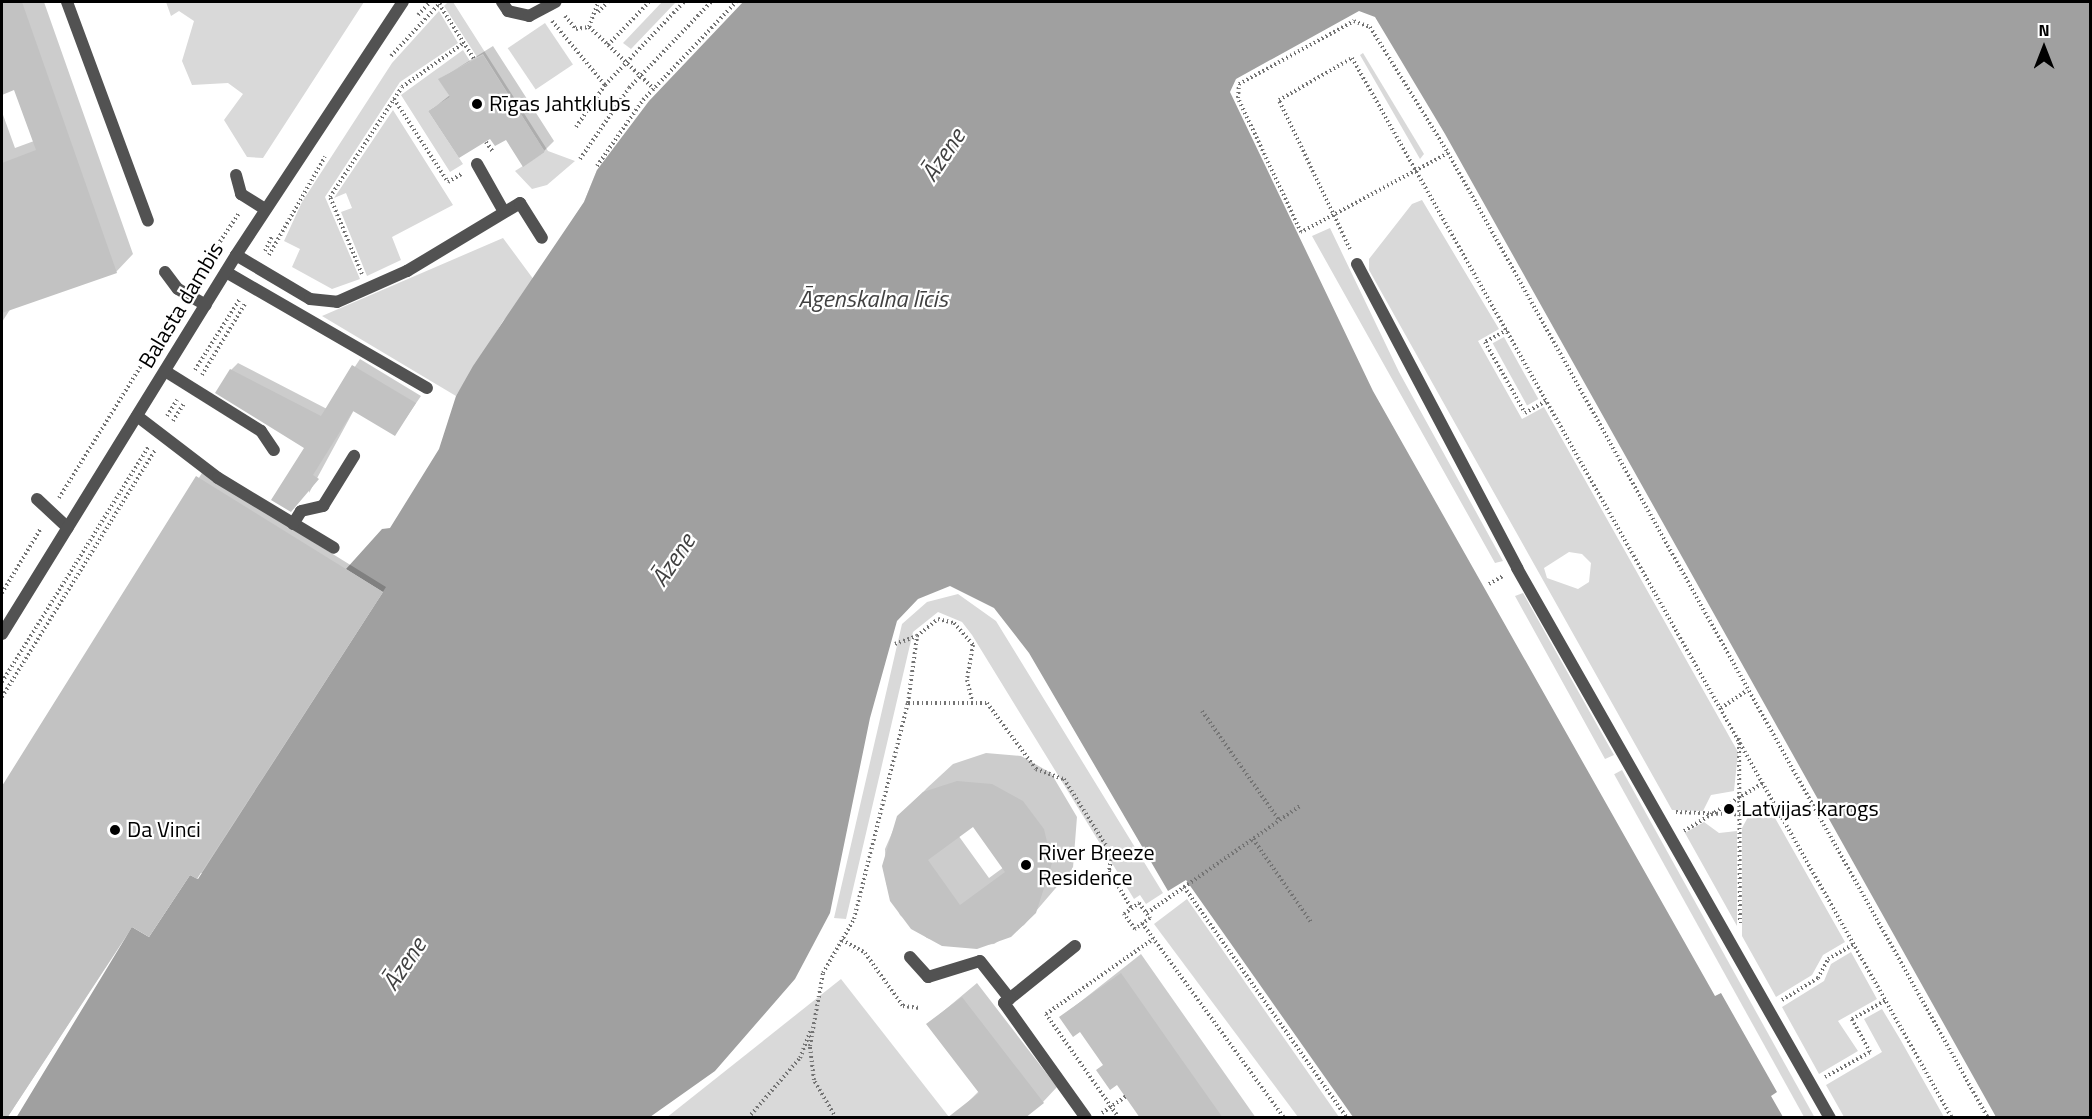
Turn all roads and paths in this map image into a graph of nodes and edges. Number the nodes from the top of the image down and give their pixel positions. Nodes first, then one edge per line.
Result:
1 (67, 2) edge
2 (403, 2) edge
3 (430, 2) edge
4 (502, 2) edge
5 (598, 2) edge
6 (608, 2) edge
7 (649, 2) edge
8 (684, 2) edge
9 (711, 2) edge
10 (735, 2) edge
11 (440, 3) edge
12 (550, 5) edge
13 (598, 12) junction
14 (589, 27) junction
15 (464, 43) junction
16 (608, 45) junction
17 (382, 58) dead end
18 (474, 59) dead end
19 (387, 60) dead end
20 (626, 63) junction
21 (640, 76) junction
22 (605, 85) junction
23 (654, 89) junction
24 (394, 99) junction
25 (576, 127) dead end
26 (486, 142) dead end
27 (328, 152) dead end
28 (1448, 153) junction
29 (319, 154) dead end
30 (580, 159) dead end
31 (477, 164) junction
32 (597, 166) dead end
33 (1414, 168) junction
34 (236, 175) dead end
35 (265, 209) junction
36 (504, 212) junction
37 (1335, 216) junction
38 (148, 221) dead end
39 (542, 238) dead end
40 (236, 255) junction
41 (1357, 264) joint
42 (260, 268) junction
43 (165, 272) dead end
44 (226, 272) junction
45 (251, 285) junction
46 (368, 288) junction
47 (206, 304) junction
48 (1507, 330) junction
49 (165, 371) junction
50 (190, 387) junction
51 (427, 388) dead end
52 (1546, 401) junction
53 (137, 416) junction
54 (162, 433) junction
55 (274, 450) dead end
56 (354, 456) dead end
57 (37, 499) dead end
58 (293, 524) junction
59 (68, 528) junction
60 (334, 548) dead end
61 (2, 634) edge
62 (917, 636) junction
63 (896, 644) dead end
64 (2, 682) edge
65 (1748, 690) junction
66 (2, 697) edge
67 (972, 700) junction
68 (908, 703) junction
69 (1721, 708) junction
70 (1202, 711) dead end
71 (1739, 738) junction
72 (1763, 783) junction
73 (1739, 798) junction
74 (1300, 806) dead end
75 (1658, 811) junction
76 (1714, 814) junction
77 (1739, 815) junction
78 (1782, 816) junction
79 (1279, 820) junction
80 (1672, 838) junction
81 (1253, 839) junction
82 (1184, 887) junction
83 (1132, 909) junction
84 (1147, 913) junction
85 (1311, 922) dead end
86 (1142, 923) junction
87 (1153, 939) junction
88 (842, 940) junction
89 (1854, 944) junction
90 (1075, 946) dead end
91 (910, 957) dead end
92 (1740, 957) junction
93 (1010, 999) junction
94 (1886, 1000) junction
95 (920, 1008) dead end
96 (1769, 1008) junction
97 (814, 1020) junction
98 (1812, 1085) junction
99 (1126, 1096) dead end
100 (1111, 1106) junction
101 (748, 1118) edge
102 (836, 1118) edge
103 (1086, 1118) edge
104 (1095, 1118) edge
105 (1119, 1118) edge
106 (1284, 1118) edge
107 (1347, 1118) edge
108 (1830, 1118) edge
109 (1952, 1118) edge
110 (1988, 1118) edge

1 - 38 street
2 - 35 street, Balasta dambis
3 - 17 path
4 - 12 street
5 - 13 path
6 - 13 path
7 - 16 path
8 - 20 path
9 - 21 path
10 - 23 path
11 - 15 path
11 - 19 path
12 - 14 path
12 - 22 path
13 - 14 path
14 - 16 path
15 - 18 path
15 - 24 path
16 - 20 path
20 - 21 path
20 - 22 path
21 - 23 path
21 - 30 path
22 - 25 path
23 - 32 path
24 - 31 path
24 - 46 path
26 - 31 path
27 - 42 path
28 - 33 path
28 - 37 path
28 - 65 path
29 - 42 path
31 - 36 street
33 - 37 path
33 - 37 path
33 - 48 path
34 - 35 street
35 - 40 street, Balasta dambis
36 - 39 street
36 - 46 street
37 - 41 path
40 - 42 street
40 - 44 street, Balasta dambis
41 - 75 street
42 - 46 street
43 - 47 street
44 - 45 street
44 - 47 street, Balasta dambis
45 - 50 path
45 - 50 path
45 - 51 street
47 - 49 street, Balasta dambis
48 - 52 path
48 - 52 path
49 - 50 street
49 - 53 street, Balasta dambis
50 - 54 path
50 - 54 path
50 - 55 street
52 - 69 path
53 - 54 street
53 - 59 street, Balasta dambis
54 - 58 street
54 - 64 path
54 - 66 path
56 - 58 street
57 - 59 street
58 - 60 street
59 - 61 street, Balasta dambis
62 - 63 path
62 - 67 path
62 - 68 path
65 - 69 path
65 - 110 path
67 - 68 path
67 - 83 path
68 - 88 path
69 - 71 path
70 - 79 path
71 - 72 path
71 - 73 path
72 - 73 path
72 - 78 path
73 - 76 path
73 - 77 path
74 - 79 path
75 - 76 path
75 - 80 street
76 - 77 path
76 - 80 path
77 - 78 path
77 - 92 path
78 - 89 path
79 - 81 path
80 - 92 street
81 - 82 path
81 - 85 path
82 - 84 path
82 - 107 path
83 - 84 path
83 - 86 path
84 - 86 path
86 - 87 path
87 - 100 path
87 - 106 path
88 - 95 path
88 - 97 path
89 - 94 path
89 - 96 path
90 - 93 street
91 - 93 street
92 - 96 street
93 - 103 street
94 - 98 path
94 - 109 path
96 - 98 street
97 - 101 path
97 - 102 path
98 - 108 street
99 - 100 path
100 - 104 path
100 - 105 path

